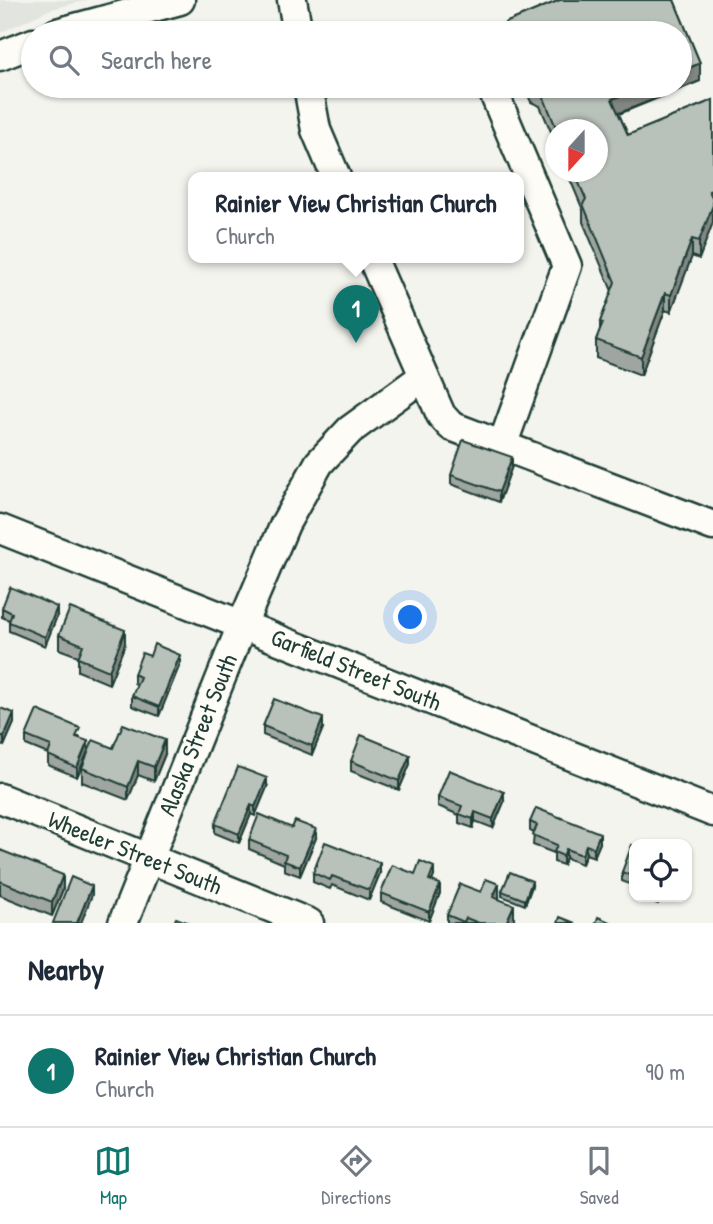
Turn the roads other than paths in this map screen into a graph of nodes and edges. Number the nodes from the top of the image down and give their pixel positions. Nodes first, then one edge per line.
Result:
1 (180, 0) edge
2 (292, 0) edge
3 (102, 21) edge
4 (296, 21) edge
5 (21, 48) edge
6 (0, 56) edge
7 (310, 98) edge
8 (496, 98) edge
9 (334, 172) edge
10 (375, 263) edge
11 (424, 376) junction
12 (502, 446) junction
13 (713, 526) edge
14 (0, 529) edge
15 (242, 625) junction
16 (0, 799) edge
17 (713, 812) edge
18 (149, 858) junction
19 (123, 923) edge
20 (309, 923) edge

1 - 3 street
2 - 4 street
5 - 6 street
7 - 9 street
8 - 12 street
10 - 11 street
11 - 12 street
11 - 15 street, Alaska Street South
12 - 13 street
14 - 15 street, Garfield Street South
15 - 17 street, Garfield Street South
15 - 18 street, Alaska Street South
16 - 18 street, Wheeler Street South
18 - 19 street, Alaska Street South
18 - 20 street, Wheeler Street South

